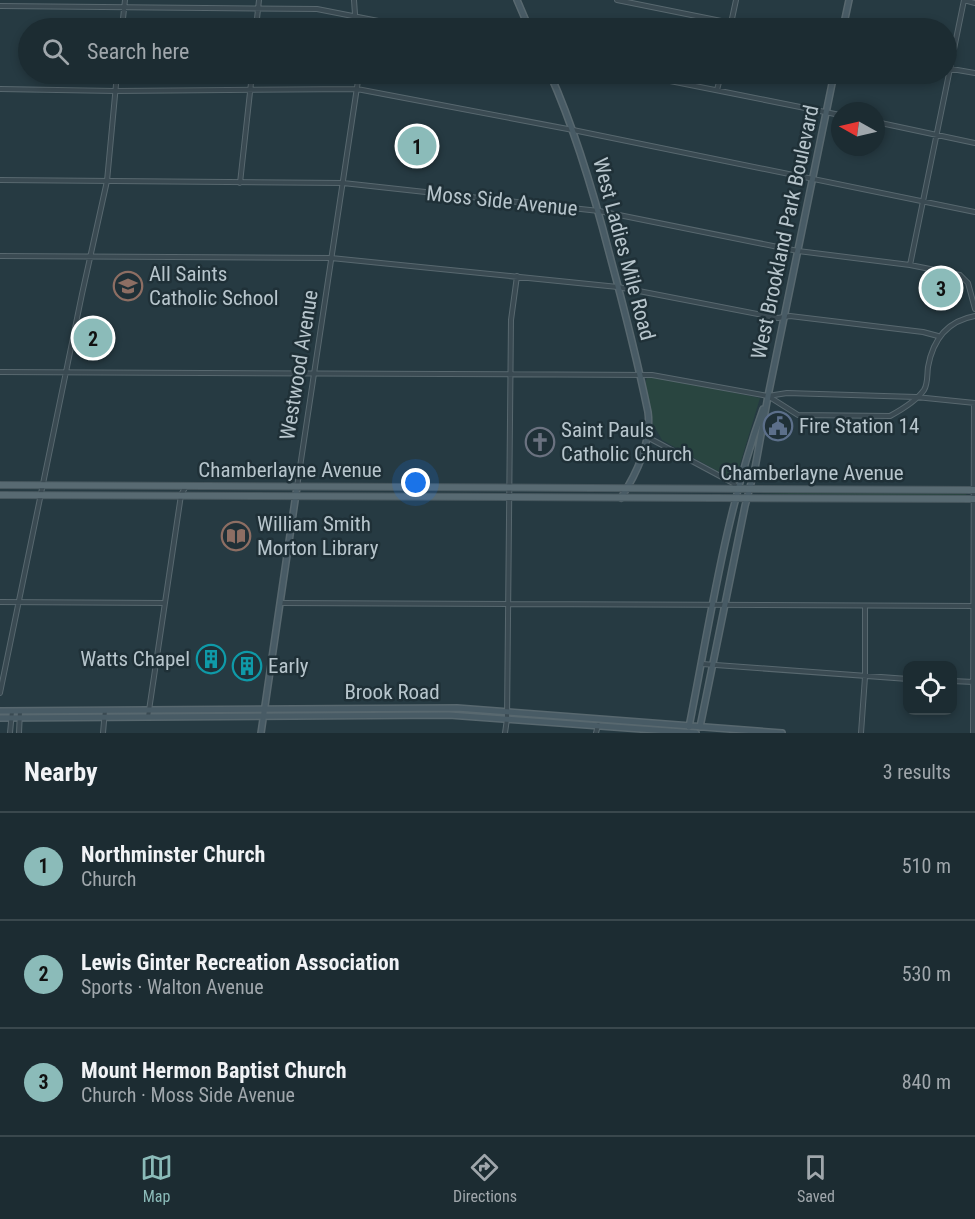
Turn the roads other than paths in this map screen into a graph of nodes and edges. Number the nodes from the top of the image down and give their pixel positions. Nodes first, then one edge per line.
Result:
1 (125, 0) edge
2 (259, 0) edge
3 (354, 0) edge
4 (517, 0) edge
5 (617, 0) edge
6 (736, 0) edge
7 (849, 0) edge
8 (964, 0) edge
9 (975, 3) edge
10 (0, 6) edge
11 (124, 7) junction
12 (258, 8) junction
13 (356, 16) junction
14 (123, 18) edge
15 (257, 18) edge
16 (366, 18) edge
17 (525, 18) edge
18 (695, 18) edge
19 (732, 18) edge
20 (845, 18) edge
21 (957, 30) edge
22 (957, 70) edge
23 (975, 73) edge
24 (116, 84) edge
25 (251, 84) edge
26 (358, 84) edge
27 (554, 84) edge
28 (686, 84) edge
29 (718, 84) edge
30 (832, 84) edge
31 (945, 84) edge
32 (0, 89) edge
33 (357, 89) junction
34 (250, 90) junction
35 (717, 90) junction
36 (115, 91) junction
37 (826, 112) junction
38 (831, 113) edge
39 (885, 124) edge
40 (573, 130) junction
41 (937, 135) junction
42 (975, 143) edge
43 (813, 179) junction
44 (0, 180) edge
45 (107, 181) junction
46 (240, 183) junction
47 (343, 183) junction
48 (923, 202) junction
49 (598, 212) junction
50 (975, 212) edge
51 (798, 251) junction
52 (0, 255) edge
53 (90, 256) junction
54 (331, 258) junction
55 (910, 265) junction
56 (517, 276) junction
57 (618, 287) junction
58 (975, 309) edge
59 (975, 316) edge
60 (784, 317) junction
61 (938, 336) junction
62 (0, 372) edge
63 (66, 372) junction
64 (314, 373) junction
65 (510, 374) junction
66 (640, 375) junction
67 (768, 396) junction
68 (916, 398) junction
69 (974, 403) edge
70 (649, 438) junction
71 (0, 485) edge
72 (42, 485) junction
73 (186, 486) junction
74 (297, 487) junction
75 (508, 488) junction
76 (627, 488) junction
77 (738, 489) junction
78 (750, 489) junction
79 (974, 490) edge
80 (0, 495) edge
81 (40, 495) junction
82 (181, 495) junction
83 (296, 496) junction
84 (508, 497) junction
85 (621, 498) junction
86 (736, 498) junction
87 (748, 498) junction
88 (974, 499) edge
89 (0, 602) edge
90 (18, 602) junction
91 (165, 603) junction
92 (281, 603) junction
93 (508, 604) junction
94 (713, 605) junction
95 (726, 605) junction
96 (865, 606) junction
97 (974, 606) edge
98 (702, 664) junction
99 (713, 665) junction
100 (865, 677) junction
101 (903, 679) edge
102 (957, 681) edge
103 (974, 682) edge
104 (0, 693) edge
105 (264, 709) junction
106 (149, 710) junction
107 (0, 711) edge
108 (12, 711) junction
109 (506, 711) junction
110 (20, 714) junction
111 (105, 714) junction
112 (263, 716) junction
113 (148, 717) junction
114 (0, 718) edge
115 (11, 718) junction
116 (599, 718) junction
117 (507, 719) junction
118 (690, 725) junction
119 (597, 726) junction
120 (701, 726) junction
121 (10, 733) edge
122 (18, 733) edge
123 (103, 733) edge
124 (261, 733) edge
125 (505, 733) edge
126 (596, 733) edge
127 (688, 733) edge
128 (697, 733) edge
129 (782, 733) edge
130 (861, 733) edge
131 (973, 733) edge

1 - 11 street
2 - 12 street
3 - 13 street
4 - 17 main road
5 - 18 street
6 - 19 street
7 - 20 main road
8 - 9 street
8 - 21 street
10 - 11 street
11 - 12 street
11 - 14 street
12 - 13 street
12 - 15 street
13 - 16 street
22 - 23 street
24 - 36 street
25 - 34 street
26 - 33 street, Westwood Avenue
27 - 40 main road, West Ladies Mile Road
28 - 35 street
29 - 35 street
30 - 37 main road, West Brookland Park Boulevard
31 - 41 street
32 - 36 street
33 - 34 street
33 - 40 street
33 - 47 street, Westwood Avenue
34 - 36 street
34 - 46 street
35 - 37 street
36 - 45 street
37 - 38 street
37 - 43 main road, West Brookland Park Boulevard
39 - 41 street
40 - 43 street
40 - 49 main road, West Ladies Mile Road
41 - 42 street
41 - 48 street
43 - 48 street
43 - 51 main road, West Brookland Park Boulevard
44 - 45 street, Moss Side Avenue
45 - 46 street, Moss Side Avenue
45 - 53 street
46 - 47 street, Moss Side Avenue
47 - 49 street, Moss Side Avenue
47 - 54 street, Westwood Avenue
48 - 50 street
48 - 55 street
49 - 51 street, Moss Side Avenue
49 - 57 main road, West Ladies Mile Road
51 - 55 street, Moss Side Avenue
51 - 60 main road, West Brookland Park Boulevard
52 - 53 street
53 - 54 street
53 - 63 street
54 - 56 street
54 - 64 street, Westwood Avenue
55 - 58 street, Moss Side Avenue
56 - 57 street
56 - 65 street
57 - 60 street
57 - 66 main road, West Ladies Mile Road
59 - 61 street
60 - 61 street
60 - 67 main road, West Brookland Park Boulevard
61 - 68 street
62 - 63 street
63 - 64 street
63 - 72 street
64 - 65 street
64 - 74 street, Westwood Avenue
65 - 66 street
65 - 75 street
66 - 67 street
66 - 70 main road, West Ladies Mile Road
67 - 68 street
67 - 68 street
67 - 77 main road, West Brookland Park Boulevard
67 - 78 main road, West Brookland Park Boulevard
68 - 69 street
69 - 79 street
70 - 76 main road, West Ladies Mile Road
70 - 77 street
71 - 72 main road, Chamberlayne Avenue
72 - 73 main road, Chamberlayne Avenue
72 - 81 street
73 - 74 main road, Chamberlayne Avenue
73 - 82 street
74 - 75 main road, Chamberlayne Avenue
74 - 83 main road, Westwood Avenue
75 - 76 main road, Chamberlayne Avenue
75 - 84 street
76 - 77 main road, Chamberlayne Avenue
76 - 85 main road, West Ladies Mile Road
77 - 78 main road, Chamberlayne Avenue
77 - 86 main road, West Brookland Park Boulevard
78 - 79 main road, Chamberlayne Avenue
78 - 87 main road, West Brookland Park Boulevard
79 - 88 street
80 - 81 main road, Chamberlayne Avenue
81 - 82 main road, Chamberlayne Avenue
81 - 90 street
82 - 83 main road, Chamberlayne Avenue
82 - 91 street
83 - 84 main road, Chamberlayne Avenue
83 - 92 main road, Westwood Avenue
84 - 85 main road, Chamberlayne Avenue
84 - 93 street
85 - 86 main road, Chamberlayne Avenue
86 - 87 main road, Chamberlayne Avenue
86 - 94 main road, West Brookland Park Boulevard
87 - 88 main road, Chamberlayne Avenue
87 - 95 main road, West Brookland Park Boulevard
88 - 97 street
89 - 90 street
90 - 91 street
90 - 104 street
91 - 106 street
92 - 93 street
92 - 105 main road, Westwood Avenue
93 - 94 street
93 - 109 street
94 - 95 street
94 - 98 main road, West Brookland Park Boulevard
95 - 96 street
95 - 99 main road, West Brookland Park Boulevard
96 - 97 street
96 - 100 street
97 - 103 street
98 - 99 street
98 - 118 main road, West Brookland Park Boulevard
99 - 100 street
99 - 120 main road, West Brookland Park Boulevard
100 - 101 street
100 - 130 street
102 - 103 street
103 - 131 street
105 - 106 main road, Brook Road
105 - 109 main road, Brook Road
105 - 112 main road, Westwood Avenue
106 - 111 main road, Brook Road
106 - 113 street
107 - 108 main road, Brook Road
108 - 110 main road, Brook Road
108 - 115 street
109 - 116 main road, Brook Road
109 - 117 street
110 - 111 main road, Brook Road
110 - 115 main road, Brook Road
110 - 122 street
111 - 113 main road, Brook Road
111 - 123 street
112 - 113 main road, Brook Road
112 - 117 main road, Brook Road
112 - 124 main road, Westwood Avenue
114 - 115 main road, Brook Road
115 - 121 street
116 - 118 main road, Brook Road
116 - 119 street
117 - 119 main road, Brook Road
117 - 125 street
118 - 120 main road, Brook Road
118 - 127 main road, West Brookland Park Boulevard
119 - 126 street
119 - 127 main road, Brook Road
120 - 128 main road, West Brookland Park Boulevard
120 - 129 main road, Brook Road
127 - 128 main road, Brook Road

